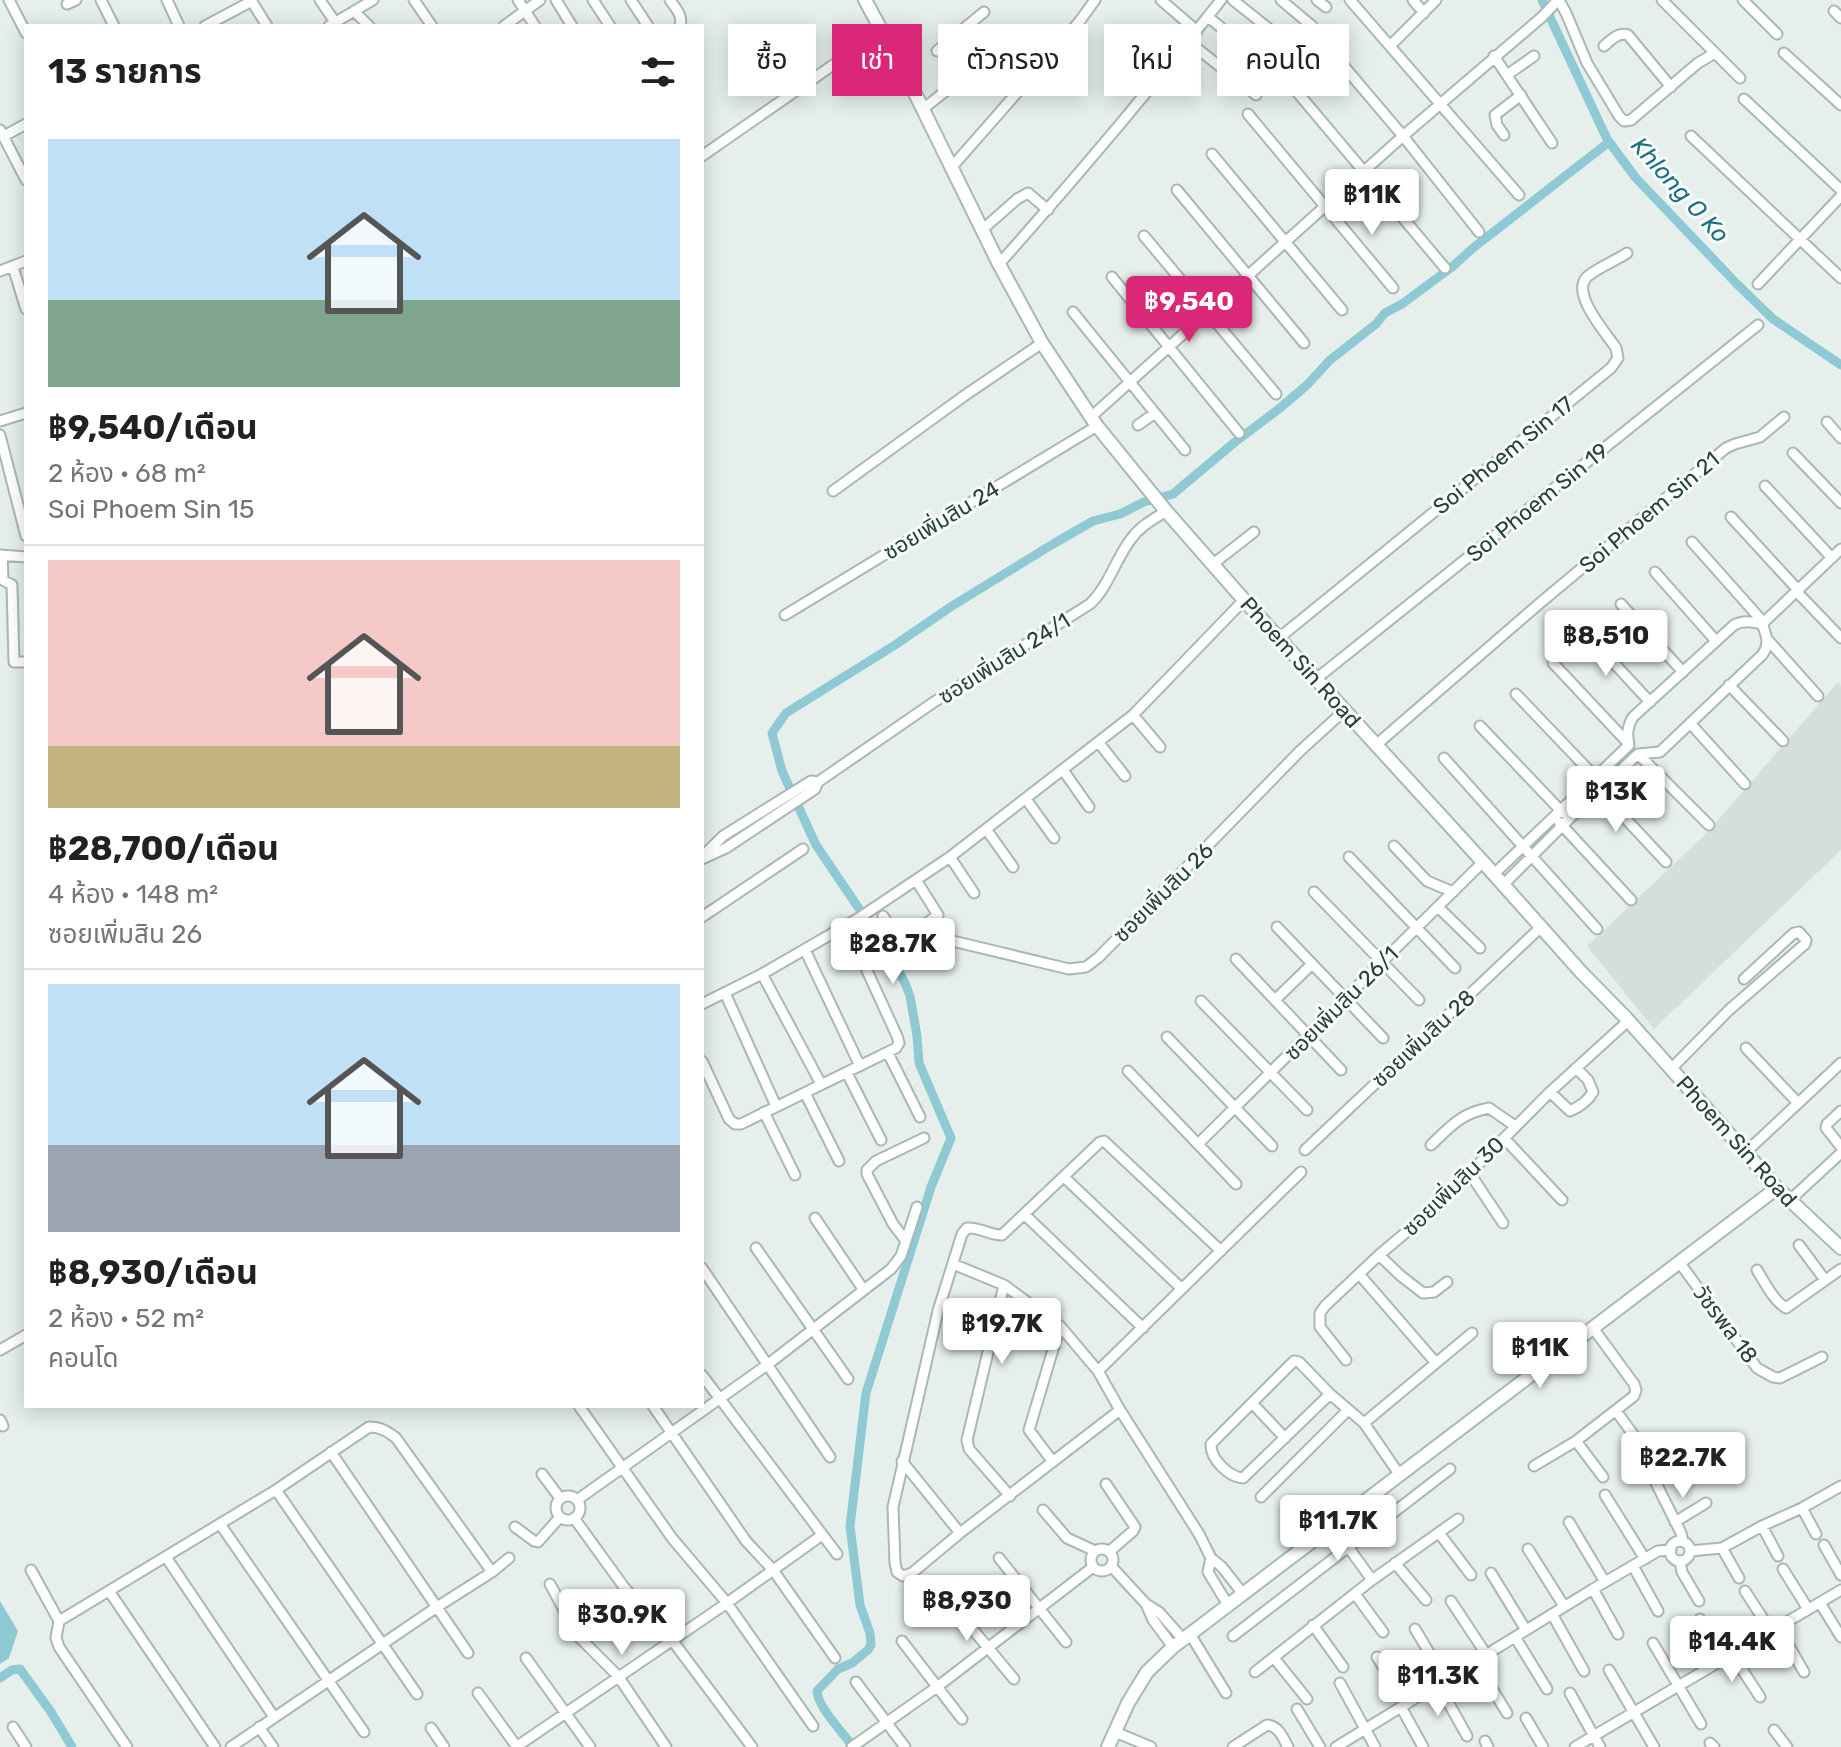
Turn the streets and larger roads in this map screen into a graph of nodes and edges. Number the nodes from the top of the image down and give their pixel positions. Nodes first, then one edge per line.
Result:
1 (101, 0) edge
2 (167, 0) edge
3 (252, 0) edge
4 (320, 0) edge
5 (373, 0) edge
6 (414, 0) edge
7 (518, 0) edge
8 (540, 0) edge
9 (556, 0) edge
10 (593, 0) edge
11 (631, 0) edge
12 (670, 0) edge
13 (865, 0) edge
14 (1095, 0) edge
15 (1161, 0) edge
16 (1206, 0) edge
17 (1233, 0) edge
18 (1281, 0) edge
19 (1317, 0) edge
20 (1350, 0) edge
21 (1413, 0) edge
22 (1436, 0) edge
23 (1662, 0) edge
24 (1743, 0) edge
25 (1557, 1) edge
26 (6, 3) edge
27 (1218, 4) edge
28 (1326, 7) dead end
29 (525, 10) junction
30 (354, 11) junction
31 (984, 12) dead end
32 (1424, 13) junction
33 (1208, 17) junction
34 (113, 24) edge
35 (178, 24) edge
36 (209, 24) edge
37 (266, 24) edge
38 (332, 24) edge
39 (367, 24) edge
40 (431, 24) edge
41 (507, 24) edge
42 (534, 24) edge
43 (571, 24) edge
44 (609, 24) edge
45 (647, 24) edge
46 (680, 24) edge
47 (878, 24) edge
48 (969, 24) edge
49 (1077, 24) edge
50 (1189, 24) edge
51 (1217, 24) edge
52 (1263, 24) edge
53 (1310, 24) edge
54 (1201, 26) edge
55 (24, 30) edge
56 (1777, 34) dead end
57 (1390, 46) junction
58 (1604, 46) dead end
59 (1201, 51) edge
60 (1715, 53) junction
61 (1784, 53) dead end
62 (1494, 56) junction
63 (1534, 56) dead end
64 (1217, 64) edge
65 (832, 66) edge
66 (1349, 72) edge
67 (1507, 75) junction
68 (1740, 78) dead end
69 (1671, 87) junction
70 (1521, 95) junction
71 (916, 96) edge
72 (939, 96) edge
73 (1014, 96) edge
74 (1144, 96) edge
75 (1300, 96) edge
76 (1744, 99) dead end
77 (1439, 104) junction
78 (1841, 105) edge
79 (923, 109) junction
80 (1248, 114) dead end
81 (24, 125) edge
82 (2, 133) edge
83 (1504, 135) dead end
84 (1403, 136) junction
85 (1691, 136) dead end
86 (1552, 143) dead end
87 (1212, 154) dead end
88 (704, 155) edge
89 (951, 168) junction
90 (1363, 173) junction
91 (24, 176) edge
92 (1177, 190) dead end
93 (1841, 190) edge
94 (1519, 195) dead end
95 (1841, 196) edge
96 (1325, 207) junction
97 (1048, 210) junction
98 (982, 230) junction
99 (1479, 232) dead end
100 (1144, 236) dead end
101 (1799, 240) junction
102 (1286, 242) junction
103 (1627, 253) dead end
104 (24, 262) edge
105 (999, 264) junction
106 (13, 267) junction
107 (1445, 268) dead end
108 (0, 271) edge
109 (1112, 277) dead end
110 (1247, 277) junction
111 (1841, 278) edge
112 (1758, 284) dead end
113 (1393, 288) dead end
114 (24, 303) edge
115 (1342, 310) dead end
116 (1073, 312) dead end
117 (1208, 312) junction
118 (1758, 325) dead end
119 (1042, 343) junction
120 (1304, 343) dead end
121 (1170, 346) junction
122 (1129, 381) junction
123 (1276, 394) dead end
124 (1155, 413) junction
125 (24, 414) edge
126 (1784, 417) dead end
127 (0, 421) edge
128 (1094, 421) junction
129 (1827, 422) dead end
130 (1138, 425) dead end
131 (1239, 433) dead end
132 (0, 435) edge
133 (1841, 438) edge
134 (1185, 450) dead end
135 (1793, 453) dead end
136 (1765, 486) dead end
137 (833, 491) dead end
138 (1841, 503) edge
139 (1163, 507) junction
140 (1731, 517) dead end
141 (24, 528) edge
142 (1254, 532) dead end
143 (1692, 542) dead end
144 (1838, 553) edge
145 (1, 555) edge
146 (24, 557) edge
147 (1213, 564) junction
148 (1655, 572) dead end
149 (1798, 591) junction
150 (1244, 600) junction
151 (1621, 604) dead end
152 (785, 615) dead end
153 (1763, 624) junction
154 (1586, 633) dead end
155 (1279, 638) junction
156 (1841, 638) edge
157 (1768, 640) junction
158 (1716, 641) junction
159 (24, 662) edge
160 (1553, 663) dead end
161 (1683, 672) junction
162 (1316, 679) junction
163 (1729, 685) junction
164 (1516, 694) dead end
165 (1818, 696) dead end
166 (1650, 702) junction
167 (1345, 710) junction
168 (1133, 715) junction
169 (1690, 723) junction
170 (1480, 726) dead end
171 (1783, 741) dead end
172 (1099, 743) junction
173 (1376, 745) junction
174 (1629, 745) junction
175 (1160, 747) dead end
176 (1638, 754) junction
177 (1444, 758) dead end
178 (1063, 770) junction
179 (1125, 776) dead end
180 (1593, 780) junction
181 (1745, 784) dead end
182 (1601, 788) junction
183 (1026, 799) junction
184 (1089, 807) dead end
185 (1557, 813) junction
186 (1565, 822) junction
187 (1709, 825) dead end
188 (986, 829) junction
189 (1054, 838) dead end
190 (1394, 846) dead end
191 (1522, 846) junction
192 (803, 849) dead end
193 (704, 856) edge
194 (1531, 856) junction
195 (950, 857) junction
196 (1349, 857) dead end
197 (1483, 862) junction
198 (1666, 862) dead end
199 (1013, 867) dead end
200 (1494, 874) junction
201 (916, 880) junction
202 (1503, 885) junction
203 (1314, 892) dead end
204 (1453, 892) junction
205 (974, 893) dead end
206 (1631, 900) dead end
207 (1438, 907) junction
208 (704, 916) edge
209 (883, 916) dead end
210 (1277, 927) dead end
211 (1541, 927) junction
212 (1417, 928) junction
213 (1597, 929) dead end
214 (940, 938) dead end
215 (853, 940) dead end
216 (1480, 948) dead end
217 (805, 950) junction
218 (1236, 959) dead end
219 (1382, 962) junction
220 (1312, 964) junction
221 (1455, 968) dead end
222 (762, 974) junction
223 (1744, 979) dead end
224 (725, 993) junction
225 (1345, 998) junction
226 (1275, 1000) junction
227 (1419, 1000) dead end
228 (1201, 1001) dead end
229 (704, 1003) edge
230 (1628, 1021) junction
231 (1308, 1035) junction
232 (1167, 1037) dead end
233 (1383, 1038) dead end
234 (1746, 1048) dead end
235 (888, 1053) junction
236 (1841, 1063) edge
237 (704, 1065) edge
238 (860, 1066) junction
239 (1576, 1068) junction
240 (1671, 1069) junction
241 (1341, 1070) dead end
242 (1128, 1071) dead end
243 (847, 1073) junction
244 (1270, 1073) junction
245 (821, 1084) junction
246 (1550, 1092) junction
247 (805, 1093) junction
248 (1798, 1103) junction
249 (776, 1106) junction
250 (1234, 1108) junction
251 (1307, 1110) dead end
252 (1841, 1111) edge
253 (764, 1112) junction
254 (920, 1117) dead end
255 (1515, 1126) junction
256 (924, 1138) dead end
257 (1504, 1138) junction
258 (881, 1140) dead end
259 (1198, 1144) junction
260 (1431, 1145) dead end
261 (1272, 1146) dead end
262 (1305, 1150) dead end
263 (1841, 1150) edge
264 (1746, 1152) junction
265 (839, 1161) dead end
266 (1301, 1172) dead end
267 (1469, 1172) junction
268 (795, 1175) dead end
269 (1065, 1178) junction
270 (1236, 1184) dead end
271 (1777, 1188) junction
272 (1562, 1200) dead end
273 (1789, 1201) junction
274 (917, 1207) dead end
275 (1024, 1214) junction
276 (815, 1218) dead end
277 (1503, 1223) dead end
278 (906, 1241) junction
279 (1799, 1245) dead end
280 (756, 1248) dead end
281 (1841, 1248) edge
282 (1221, 1251) junction
283 (1379, 1255) junction
284 (1679, 1262) junction
285 (953, 1264) junction
286 (1841, 1269) edge
287 (1757, 1270) dead end
288 (704, 1271) edge
289 (1359, 1274) junction
290 (1825, 1280) junction
291 (1447, 1282) dead end
292 (1004, 1285) junction
293 (863, 1289) junction
294 (1182, 1289) junction
295 (1060, 1326) junction
296 (1143, 1328) junction
297 (1593, 1328) junction
298 (813, 1330) junction
299 (1472, 1333) dead end
300 (24, 1336) edge
301 (0, 1350) edge
302 (1822, 1357) dead end
303 (1346, 1360) dead end
304 (1436, 1363) junction
305 (767, 1365) junction
306 (1098, 1371) junction
307 (704, 1378) edge
308 (848, 1379) dead end
309 (1330, 1394) junction
310 (718, 1398) junction
311 (1252, 1403) junction
312 (580, 1408) edge
313 (654, 1408) edge
314 (1120, 1410) junction
315 (1348, 1410) junction
316 (1616, 1411) junction
317 (1364, 1423) junction
318 (671, 1432) junction
319 (1285, 1438) junction
320 (1576, 1441) junction
321 (331, 1452) junction
322 (1646, 1452) dead end
323 (830, 1457) dead end
324 (902, 1461) junction
325 (1053, 1462) junction
326 (1534, 1466) dead end
327 (621, 1467) junction
328 (1450, 1469) dead end
329 (1649, 1469) dead end
330 (542, 1474) dead end
331 (1399, 1474) junction
332 (1603, 1477) dead end
333 (1106, 1484) dead end
334 (1840, 1488) edge
335 (276, 1490) junction
336 (1605, 1495) dead end
337 (1010, 1496) junction
338 (1261, 1497) dead end
339 (560, 1498) junction
340 (577, 1500) junction
341 (1706, 1503) dead end
342 (1802, 1508) junction
343 (1043, 1510) dead end
344 (560, 1517) junction
345 (574, 1518) junction
346 (1458, 1519) dead end
347 (1569, 1522) dead end
348 (1675, 1522) junction
349 (220, 1524) junction
350 (1333, 1526) junction
351 (1762, 1526) junction
352 (515, 1527) dead end
353 (960, 1533) junction
354 (1439, 1533) junction
355 (1816, 1534) dead end
356 (822, 1535) junction
357 (1683, 1542) junction
358 (1824, 1545) dead end
359 (1348, 1548) junction
360 (1722, 1548) junction
361 (1528, 1549) dead end
362 (1671, 1550) junction
363 (1095, 1551) junction
364 (1110, 1551) junction
365 (1690, 1551) junction
366 (837, 1554) dead end
367 (1778, 1556) dead end
368 (166, 1557) junction
369 (509, 1558) dead end
370 (999, 1558) dead end
371 (1211, 1558) junction
372 (1645, 1559) junction
373 (1680, 1561) junction
374 (1395, 1563) junction
375 (1111, 1566) junction
376 (1633, 1566) junction
377 (1093, 1567) junction
378 (1783, 1569) dead end
379 (31, 1570) dead end
380 (773, 1570) junction
381 (492, 1572) junction
382 (1491, 1573) dead end
383 (1471, 1575) dead end
384 (1841, 1575) edge
385 (1739, 1578) dead end
386 (1372, 1580) junction
387 (1605, 1582) junction
388 (550, 1584) dead end
389 (1593, 1589) junction
390 (1841, 1590) edge
391 (109, 1591) junction
392 (1745, 1591) dead end
393 (1243, 1594) junction
394 (1355, 1594) junction
395 (1426, 1600) dead end
396 (1451, 1601) dead end
397 (1699, 1601) dead end
398 (950, 1602) dead end
399 (727, 1603) junction
400 (1820, 1603) junction
401 (1228, 1605) junction
402 (1564, 1606) junction
403 (437, 1607) junction
404 (1039, 1609) junction
405 (1808, 1609) junction
406 (1658, 1611) dead end
407 (1552, 1614) junction
408 (1700, 1619) dead end
409 (59, 1621) junction
410 (1313, 1625) junction
411 (1415, 1629) dead end
412 (1774, 1629) junction
413 (1526, 1630) junction
414 (1383, 1632) dead end
415 (1618, 1634) dead end
416 (1233, 1636) dead end
417 (1515, 1637) junction
418 (1841, 1637) edge
419 (672, 1640) junction
420 (1182, 1640) junction
421 (902, 1641) dead end
422 (1066, 1642) dead end
423 (383, 1643) junction
424 (1653, 1643) dead end
425 (988, 1648) junction
426 (468, 1653) dead end
427 (1486, 1654) junction
428 (1732, 1654) junction
429 (1377, 1657) dead end
430 (526, 1658) dead end
431 (835, 1658) dead end
432 (1274, 1658) junction
433 (1722, 1660) junction
434 (1475, 1661) junction
435 (1343, 1667) dead end
436 (1609, 1670) dead end
437 (1584, 1671) dead end
438 (1255, 1672) dead end
439 (1804, 1672) dead end
440 (618, 1676) junction
441 (1014, 1679) dead end
442 (329, 1680) junction
443 (856, 1682) dead end
444 (1442, 1682) junction
445 (1340, 1683) dead end
446 (1679, 1685) junction
447 (937, 1687) junction
448 (1547, 1689) dead end
449 (478, 1693) dead end
450 (1226, 1693) dead end
451 (1570, 1693) dead end
452 (417, 1694) dead end
453 (1760, 1697) dead end
454 (1307, 1699) dead end
455 (1404, 1705) junction
456 (1297, 1709) dead end
457 (565, 1711) junction
458 (1633, 1712) junction
459 (1507, 1713) dead end
460 (274, 1717) junction
461 (1526, 1718) dead end
462 (962, 1719) dead end
463 (886, 1722) junction
464 (1701, 1724) dead end
465 (813, 1726) dead end
466 (13, 1727) dead end
467 (259, 1727) junction
468 (431, 1728) dead end
469 (1365, 1729) junction
470 (1774, 1730) dead end
471 (364, 1732) dead end
472 (1467, 1736) dead end
473 (1594, 1736) junction
474 (1113, 1742) edge
475 (855, 1744) edge
476 (26, 1747) edge
477 (127, 1747) edge
478 (215, 1747) edge
479 (231, 1747) edge
480 (273, 1747) edge
481 (444, 1747) edge
482 (516, 1747) edge
483 (590, 1747) edge
484 (666, 1747) edge
485 (752, 1747) edge
486 (905, 1747) edge
487 (1151, 1747) edge
488 (1233, 1747) edge
489 (1288, 1747) edge
490 (1320, 1747) edge
491 (1336, 1747) edge
492 (1375, 1747) edge
493 (1423, 1747) edge
494 (1543, 1747) edge
495 (1575, 1747) edge
496 (1600, 1747) edge
497 (1654, 1747) edge
498 (1787, 1747) edge

1 - 34 street
2 - 35 street
3 - 36 street
3 - 37 street
4 - 38 street
5 - 30 street
6 - 40 street
7 - 29 street
8 - 29 street
9 - 43 street
10 - 44 street
11 - 45 street
12 - 46 street
13 - 47 street, Phoem Sin Road
14 - 49 street
15 - 50 street
16 - 27 street
17 - 52 street
18 - 53 street
19 - 28 street
20 - 57 street
21 - 32 street
22 - 32 street
23 - 60 street
24 - 56 street
25 - 62 street, ซอยเพิ่มสิน 24
25 - 69 street
26 - 55 street
27 - 33 street
29 - 41 street
29 - 42 street
30 - 38 street
30 - 39 street
31 - 48 street
32 - 57 street
33 - 51 street
33 - 54 street
57 - 77 street
58 - 69 street
59 - 64 street
60 - 68 street
60 - 69 street
61 - 78 street
62 - 67 street
62 - 77 street, ซอยเพิ่มสิน 24
63 - 67 street
65 - 88 street
66 - 84 street
67 - 70 street
70 - 83 street
70 - 86 street
71 - 79 street, Phoem Sin Road
72 - 79 street
73 - 89 street
74 - 97 street
75 - 90 street
76 - 93 street
77 - 84 street, ซอยเพิ่มสิน 24
77 - 94 street
79 - 89 street, Phoem Sin Road
80 - 96 street
81 - 82 street
82 - 91 street
84 - 90 street, ซอยเพิ่มสิน 24
84 - 99 street
85 - 101 street
87 - 102 street
89 - 98 street, Phoem Sin Road
90 - 96 street, ซอยเพิ่มสิน 24
90 - 107 street
92 - 110 street
95 - 101 street
96 - 102 street, ซอยเพิ่มสิน 24
96 - 113 street
97 - 98 street
97 - 105 street
98 - 105 street, Phoem Sin Road
100 - 117 street
101 - 111 street
101 - 112 street
102 - 110 street, ซอยเพิ่มสิน 24
102 - 115 street
103 - 155 street, Soi Phoem Sin 17
104 - 106 street
105 - 119 street, Phoem Sin Road
106 - 108 street
106 - 114 street
109 - 121 street
110 - 117 street, ซอยเพิ่มสิน 24
110 - 120 street
116 - 122 street
117 - 121 street, ซอยเพิ่มสิน 24
117 - 123 street
118 - 162 street, Soi Phoem Sin 19
119 - 128 street, Phoem Sin Road
119 - 137 street
121 - 122 street, ซอยเพิ่มสิน 24
121 - 131 street
122 - 124 street
122 - 128 street, ซอยเพิ่มสิน 24
124 - 130 street
124 - 134 street
125 - 127 street
126 - 173 street, Soi Phoem Sin 21
128 - 139 street, Phoem Sin Road
128 - 152 street, ซอยเพิ่มสิน 24
129 - 133 street
132 - 141 street
135 - 138 street
136 - 144 street
139 - 147 street, Phoem Sin Road
139 - 193 street, ซอยเพิ่มสิน 24/1
140 - 149 street
142 - 147 street
143 - 153 street
144 - 149 street
145 - 146 street
145 - 159 street
147 - 150 street, Phoem Sin Road
148 - 158 street
149 - 153 street
149 - 156 street
150 - 155 street, Phoem Sin Road
150 - 168 street
151 - 161 street
153 - 157 street
153 - 158 street
154 - 166 street
155 - 162 street, Phoem Sin Road
157 - 163 street
157 - 165 street
158 - 161 street
160 - 174 street
161 - 166 street
162 - 167 street, Phoem Sin Road
163 - 169 street
163 - 171 street
164 - 180 street
166 - 174 street
167 - 173 street, Phoem Sin Road
167 - 214 street, ซอยเพิ่มสิน 26
168 - 172 street
168 - 175 street
169 - 176 street
169 - 181 street
170 - 185 street
172 - 178 street
172 - 179 street
173 - 197 street, Phoem Sin Road
174 - 176 street
174 - 180 street
176 - 182 street
176 - 187 street
177 - 191 street
178 - 183 street
178 - 184 street
180 - 182 street
180 - 185 street
182 - 186 street
182 - 198 street
183 - 188 street
183 - 189 street
185 - 186 street
185 - 191 street
186 - 194 street
186 - 206 street
188 - 195 street
188 - 199 street
190 - 204 street
191 - 194 street
191 - 200 street
192 - 208 street
194 - 202 street
194 - 213 street
195 - 201 street
195 - 205 street
196 - 212 street
197 - 200 street, Phoem Sin Road
197 - 204 street, ซอยเพิ่มสิน 26/1
200 - 202 street, Phoem Sin Road
201 - 209 street
201 - 217 street
202 - 211 street, Phoem Sin Road
203 - 219 street
204 - 207 street, ซอยเพิ่มสิน 26/1
207 - 212 street, ซอยเพิ่มสิน 26/1
207 - 216 street
210 - 220 street
211 - 230 street, Phoem Sin Road
211 - 262 street, ซอยเพิ่มสิน 28
212 - 219 street, ซอยเพิ่มสิน 26/1
212 - 221 street
215 - 235 street
217 - 222 street
217 - 238 street
218 - 226 street
219 - 225 street, ซอยเพิ่มสิน 26/1
219 - 227 street
220 - 225 street
220 - 226 street
222 - 224 street
222 - 245 street
223 - 240 street
224 - 229 street
224 - 249 street
225 - 231 street, ซอยเพิ่มสิน 26/1
225 - 233 street
226 - 231 street
228 - 244 street
230 - 239 street, ซอยเพิ่มสิน 30
230 - 240 street, Phoem Sin Road
231 - 241 street
231 - 244 street, ซอยเพิ่มสิน 26/1
232 - 250 street
234 - 248 street
235 - 238 street
235 - 254 street
236 - 248 street
237 - 253 street
238 - 243 street
239 - 246 street, ซอยเพิ่มสิน 30
239 - 246 street
240 - 264 street, Phoem Sin Road
242 - 259 street
243 - 245 street
243 - 258 street
244 - 250 street, ซอยเพิ่มสิน 26/1
244 - 251 street
245 - 247 street
246 - 255 street, ซอยเพิ่มสิน 30
247 - 249 street
247 - 265 street
248 - 264 street
249 - 253 street
250 - 259 street, ซอยเพิ่มสิน 26/1
250 - 261 street
252 - 263 street
253 - 268 street
255 - 257 street, ซอยเพิ่มสิน 30
255 - 260 street
256 - 278 street
257 - 267 street, ซอยเพิ่มสิน 30
257 - 272 street
259 - 270 street
263 - 273 street
264 - 271 street, Phoem Sin Road
266 - 282 street
267 - 277 street
267 - 283 street, ซอยเพิ่มสิน 30
269 - 275 street
269 - 282 street
269 - 294 street
271 - 273 street, Phoem Sin Road
271 - 284 street
273 - 281 street, Phoem Sin Road
274 - 278 street
275 - 285 street
275 - 296 street
276 - 293 street
278 - 293 street
279 - 290 street
280 - 298 street
282 - 294 street
283 - 289 street, ซอยเพิ่มสิน 30
283 - 291 street
284 - 297 street
284 - 302 street, วัชรพล 18
285 - 292 street
285 - 324 street
286 - 290 street
287 - 290 street
288 - 305 street
289 - 303 street, ซอยเพิ่มสิน 30
289 - 304 street
292 - 295 street
292 - 337 street
293 - 298 street
294 - 296 street
295 - 306 street
295 - 325 street
296 - 306 street
297 - 316 street
297 - 331 street
298 - 305 street
298 - 308 street
299 - 304 street
300 - 301 street
304 - 317 street
305 - 310 street
305 - 323 street
306 - 314 street
307 - 310 street
309 - 311 street
309 - 315 street
309 - 319 street
310 - 318 street
310 - 356 street
311 - 319 street
311 - 319 street
312 - 327 street
313 - 318 street
314 - 325 street
314 - 371 street
315 - 317 street
315 - 338 street
316 - 320 street
316 - 322 street
317 - 331 street
318 - 327 street
318 - 380 street
320 - 326 street
320 - 332 street
321 - 335 street
321 - 381 street
321 - 403 street
324 - 353 street
324 - 353 street
325 - 337 street
327 - 340 street
327 - 399 street
328 - 359 street
329 - 348 street
330 - 339 street
331 - 350 street
333 - 364 street
334 - 342 street
335 - 349 street
335 - 423 street
336 - 372 street
337 - 353 street
339 - 340 street
339 - 344 street
340 - 345 street
341 - 348 street
342 - 351 street
342 - 355 street
343 - 363 street
344 - 345 street
344 - 352 street
345 - 419 street
346 - 354 street
347 - 387 street
348 - 357 street
349 - 368 street
349 - 442 street
350 - 359 street
350 - 393 street
351 - 360 street
351 - 367 street
354 - 374 street
354 - 383 street
356 - 366 street
356 - 380 street
357 - 362 street
357 - 365 street
358 - 384 street
359 - 386 street
359 - 416 street
360 - 365 street
360 - 385 street
361 - 402 street
362 - 372 street
362 - 373 street
363 - 364 street
363 - 377 street
364 - 375 street
365 - 373 street
368 - 391 street
368 - 460 street
369 - 381 street
370 - 404 street
371 - 393 street
371 - 401 street
372 - 376 street
373 - 397 street
374 - 386 street
374 - 395 street
375 - 377 street
375 - 420 street
376 - 387 street
376 - 406 street
377 - 404 street
378 - 405 street
379 - 409 street
380 - 399 street
380 - 431 street
381 - 403 street
382 - 413 street
386 - 394 street
387 - 389 street
388 - 440 street
389 - 402 street
389 - 415 street
390 - 400 street
391 - 409 street
391 - 478 street
392 - 412 street
393 - 401 street
394 - 410 street
394 - 414 street
396 - 427 street
398 - 425 street
399 - 419 street
399 - 465 street
400 - 405 street
400 - 418 street
401 - 420 street
402 - 407 street
403 - 423 street
403 - 426 street
404 - 422 street
404 - 425 street
405 - 412 street
407 - 413 street
407 - 437 street
408 - 433 street
409 - 477 street
410 - 432 street
410 - 435 street
411 - 444 street
412 - 428 street
412 - 439 street
413 - 417 street
417 - 427 street
417 - 448 street
419 - 440 street
419 - 485 street
420 - 450 street
420 - 474 street
421 - 447 street
423 - 442 street
423 - 452 street
424 - 446 street
425 - 441 street
425 - 447 street
427 - 434 street
428 - 433 street
428 - 453 street
429 - 455 street
430 - 457 street
432 - 438 street
432 - 454 street
433 - 446 street
434 - 444 street
434 - 459 street
436 - 458 street
440 - 457 street
440 - 484 street
442 - 460 street
442 - 471 street
443 - 463 street
444 - 455 street
444 - 472 street
445 - 469 street
446 - 458 street
446 - 464 street
447 - 462 street
447 - 463 street
449 - 482 street
451 - 473 street
455 - 469 street
455 - 493 street
456 - 490 street
457 - 482 street
457 - 483 street
458 - 473 street
458 - 497 street
460 - 467 street
461 - 494 street
463 - 475 street
463 - 486 street
466 - 476 street
467 - 479 street
467 - 480 street
468 - 481 street
469 - 491 street
469 - 492 street
470 - 498 street
473 - 495 street
473 - 496 street
474 - 487 street
488 - 489 street

